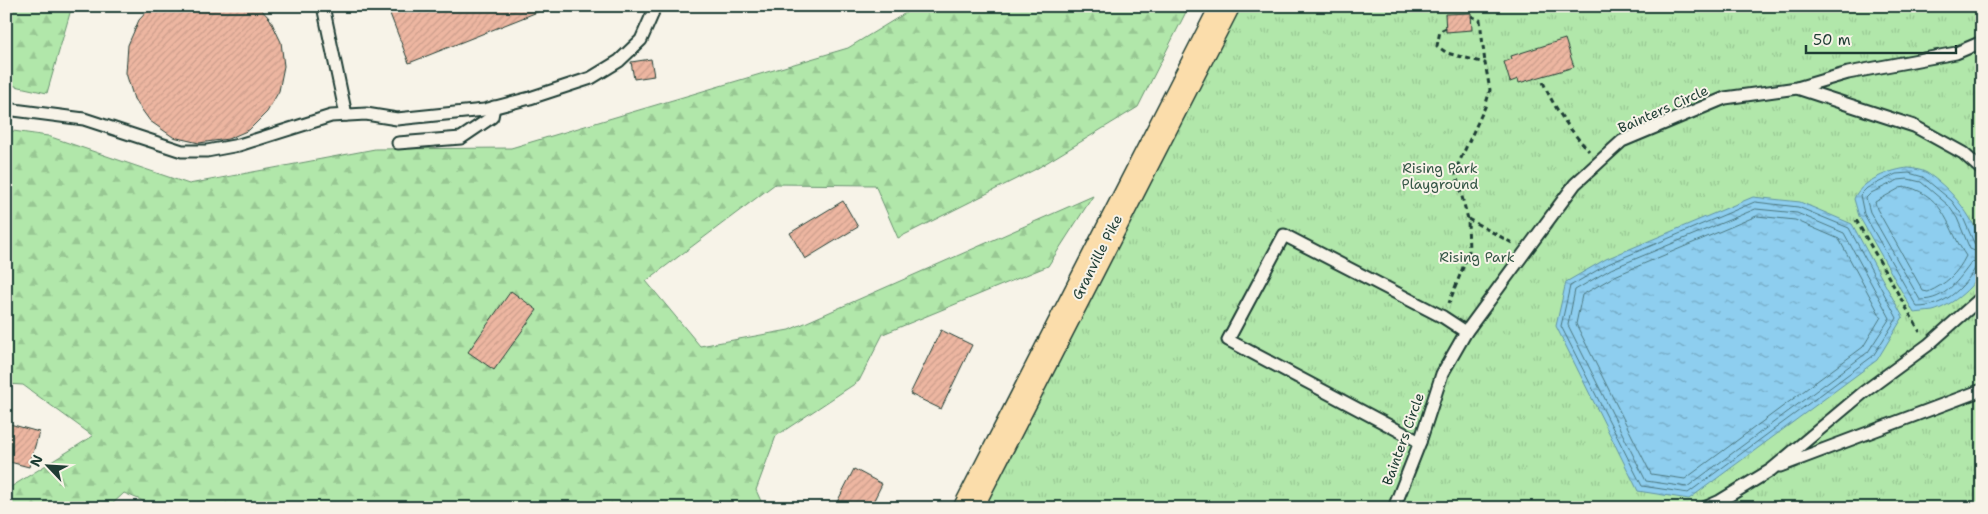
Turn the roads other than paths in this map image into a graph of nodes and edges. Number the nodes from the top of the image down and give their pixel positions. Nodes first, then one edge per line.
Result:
1 (323, 6) edge
2 (654, 6) edge
3 (1225, 6) edge
4 (1982, 42) edge
5 (1797, 88) junction
6 (494, 107) junction
7 (6, 110) edge
8 (346, 115) junction
9 (398, 143) dead end
10 (1982, 170) edge
11 (1982, 297) edge
12 (1466, 332) junction
13 (1982, 390) edge
14 (1420, 442) junction
15 (1771, 470) junction
16 (968, 508) edge
17 (1394, 508) edge
18 (1704, 508) edge

1 - 8 lane
2 - 6 lane
3 - 16 highway, Granville Pike
4 - 5 lane
5 - 10 lane, Bainters Circle
5 - 12 lane, Bainters Circle
6 - 8 lane
6 - 9 lane
7 - 8 lane
11 - 15 lane
12 - 14 lane, Bainters Circle
12 - 14 lane
13 - 15 lane
14 - 17 lane, Bainters Circle
15 - 18 lane

